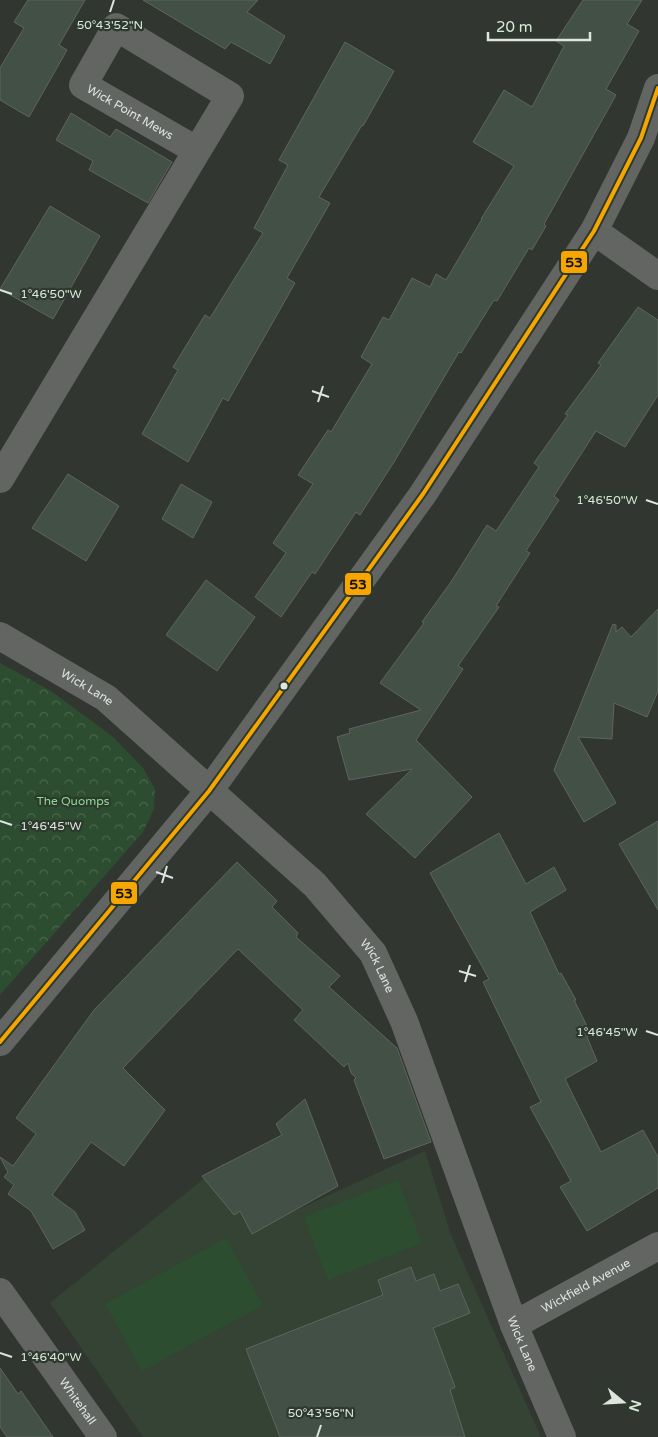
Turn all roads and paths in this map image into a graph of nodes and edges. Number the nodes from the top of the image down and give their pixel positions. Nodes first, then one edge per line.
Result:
1 (658, 88) edge
2 (196, 150) junction
3 (594, 232) junction
4 (658, 276) edge
5 (0, 479) edge
6 (0, 636) edge
7 (210, 791) junction
8 (0, 1042) edge
9 (658, 1246) edge
10 (0, 1292) edge
11 (514, 1325) junction
12 (103, 1437) edge
13 (562, 1437) edge

1 - 3 street
2 - 2 street, Wick Point Mews
2 - 5 street, Wick Point Mews
3 - 4 street
3 - 7 street
6 - 7 street, Wick Lane
7 - 8 street
7 - 11 street, Wick Lane
9 - 11 street, Wickfield Avenue
10 - 12 street, Whitehall
11 - 13 street, Wick Lane

